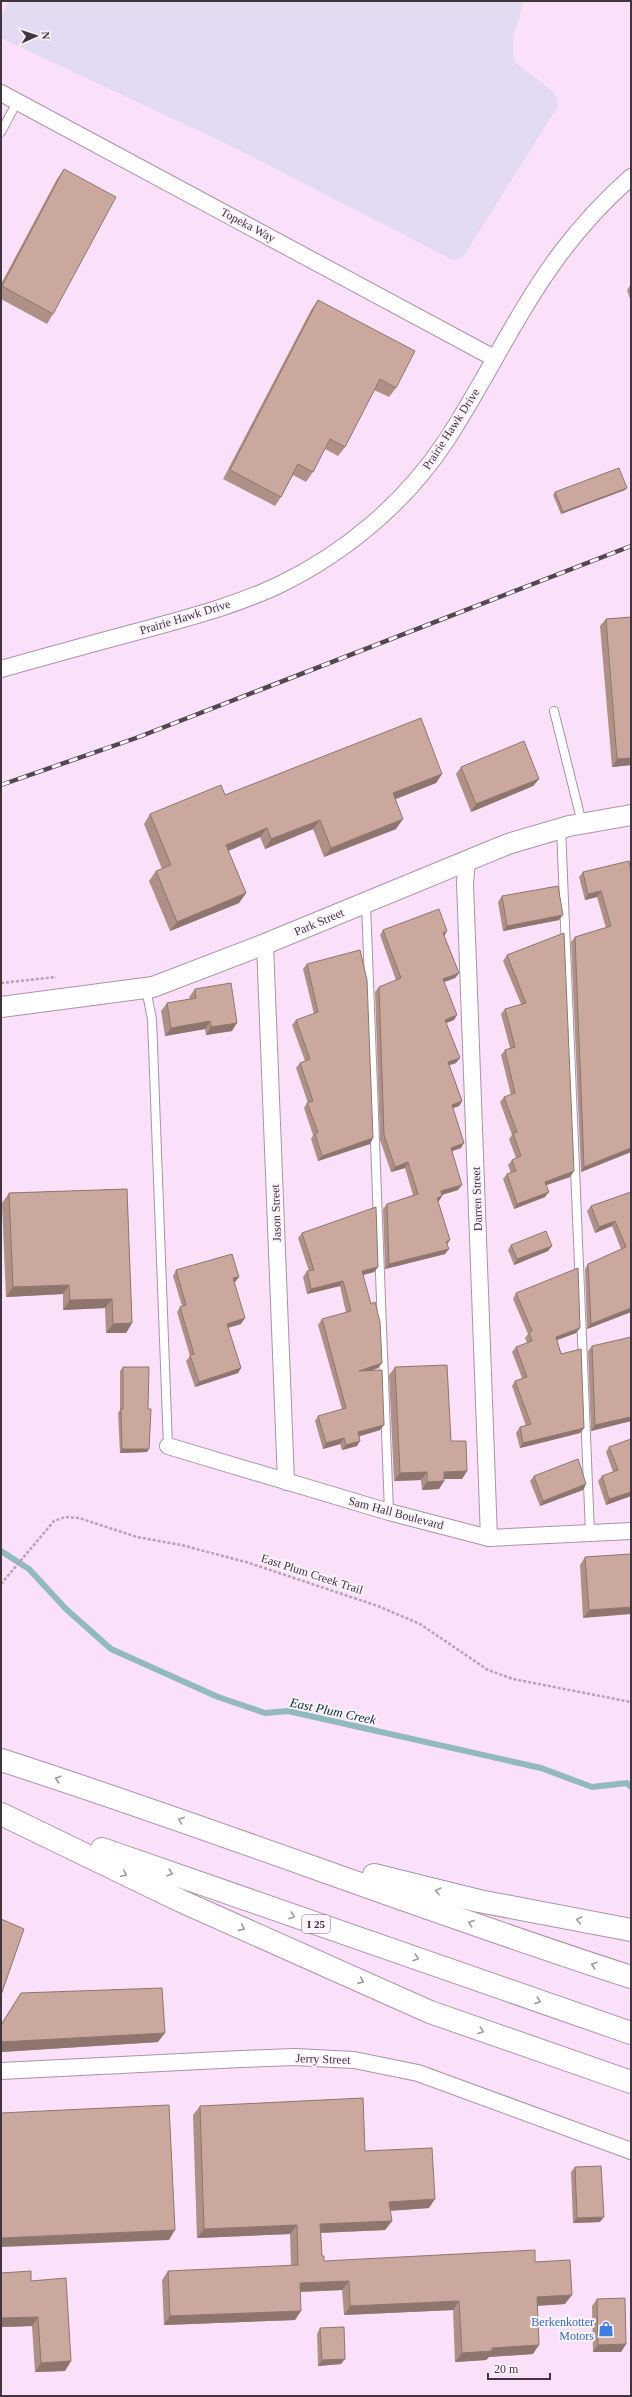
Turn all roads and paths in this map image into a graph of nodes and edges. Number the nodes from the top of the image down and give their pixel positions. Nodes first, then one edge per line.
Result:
1 (1, 93) edge
2 (17, 102) junction
3 (1, 132) edge
4 (631, 177) edge
5 (494, 358) junction
6 (1, 669) edge
7 (554, 711) dead end
8 (631, 815) edge
9 (582, 824) junction
10 (561, 828) junction
11 (467, 860) junction
12 (366, 902) junction
13 (264, 944) junction
14 (58, 977) dead end
15 (1, 983) edge
16 (146, 988) junction
17 (1, 1008) edge
18 (168, 1446) joint
19 (286, 1482) junction
20 (388, 1512) junction
21 (631, 1531) edge
22 (590, 1533) junction
23 (489, 1538) junction
24 (1, 1584) edge
25 (631, 1702) edge
26 (1, 1760) edge
27 (1, 1814) edge
28 (218, 1833) junction
29 (631, 1930) edge
30 (631, 1977) edge
31 (631, 2033) edge
32 (1, 2071) edge
33 (631, 2082) edge
34 (631, 2151) edge

1 - 2 street, Topeka Way
2 - 3 lane
2 - 5 street, Topeka Way
4 - 5 street, Prairie Hawk Drive
5 - 6 street, Prairie Hawk Drive
7 - 9 lane
8 - 9 street, Park Street
9 - 10 street, Park Street
10 - 11 street, Park Street
10 - 22 lane
11 - 12 street, Park Street
11 - 23 street, Darren Street
12 - 13 street, Park Street
12 - 20 lane
13 - 16 street, Park Street
13 - 19 street, Jason Street
14 - 15 path
16 - 17 street, Park Street
16 - 18 lane
18 - 19 street, Sam Hall Boulevard
19 - 20 street, Sam Hall Boulevard
20 - 23 street, Sam Hall Boulevard
21 - 22 street, Sam Hall Boulevard
22 - 23 street, Sam Hall Boulevard
24 - 25 path, East Plum Creek Trail
28 -> 26 highway
27 -> 31 highway, I 25
27 -> 33 highway
29 -> 28 highway
30 -> 28 highway
32 - 34 street, Jerry Street

